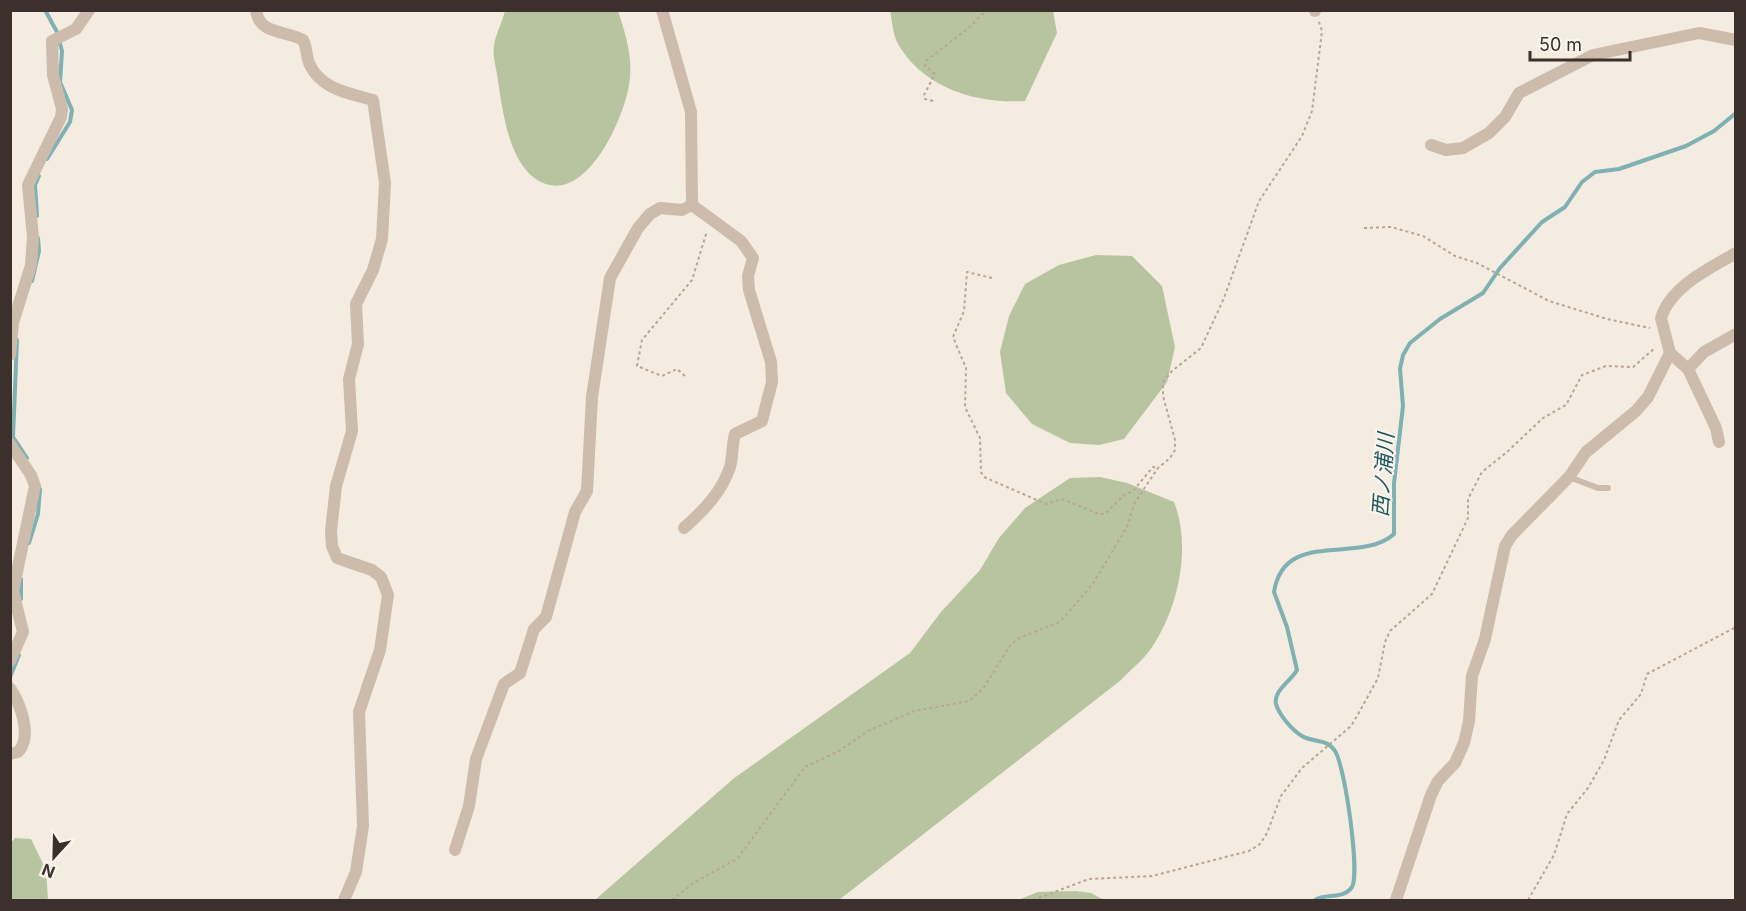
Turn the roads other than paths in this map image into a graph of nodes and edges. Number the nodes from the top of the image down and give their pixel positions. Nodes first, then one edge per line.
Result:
1 (89, 10) edge
2 (256, 10) edge
3 (663, 10) edge
4 (1736, 40) edge
5 (1431, 145) dead end
6 (692, 205) junction
7 (1736, 254) edge
8 (1736, 334) edge
9 (1670, 353) junction
10 (10, 355) edge
11 (1688, 369) junction
12 (1719, 442) dead end
13 (10, 444) edge
14 (1569, 477) junction
15 (1608, 488) dead end
16 (684, 528) dead end
17 (10, 662) edge
18 (11, 688) edge
19 (10, 754) edge
20 (454, 850) dead end
21 (344, 900) edge
22 (1396, 900) edge

1 - 10 street
2 - 21 street
3 - 6 street
4 - 5 street
6 - 16 street
6 - 20 street
7 - 9 street
8 - 11 street
9 - 11 street
9 - 14 street
11 - 12 street
13 - 17 street
14 - 15 lane
14 - 22 street
18 - 19 street

